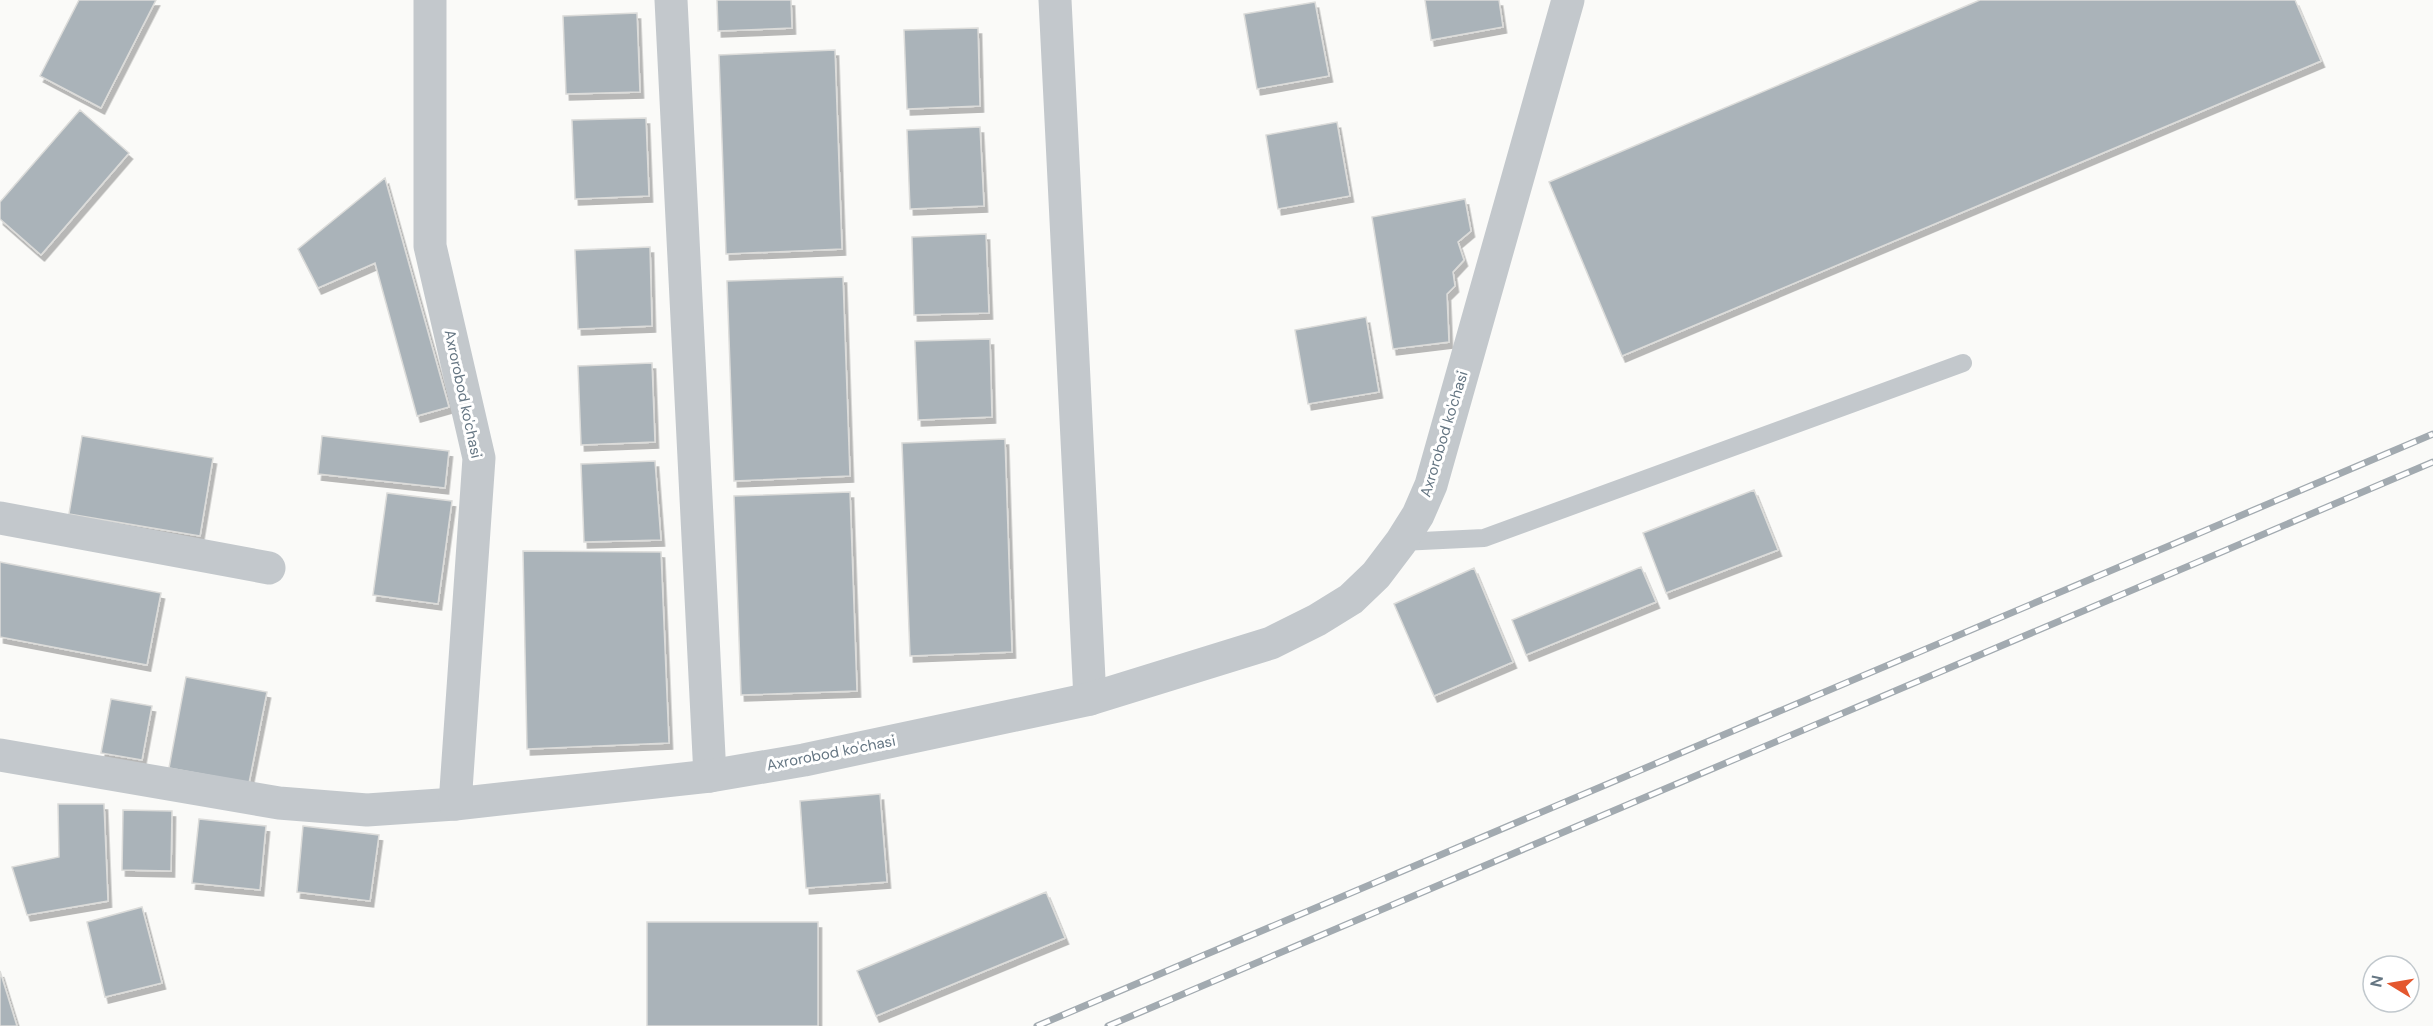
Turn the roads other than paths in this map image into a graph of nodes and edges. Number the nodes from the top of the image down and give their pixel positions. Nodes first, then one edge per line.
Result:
1 (430, 0) edge
2 (671, 0) edge
3 (1055, 0) edge
4 (1568, 0) edge
5 (1963, 363) dead end
6 (0, 518) edge
7 (1401, 542) junction
8 (269, 568) dead end
9 (1090, 699) junction
10 (0, 755) edge
11 (710, 776) junction
12 (455, 804) junction

1 - 12 street, Axrorobod ko'chasi
2 - 11 street
3 - 9 street
4 - 7 street, Axrorobod ko'chasi
5 - 7 lane
6 - 8 street
7 - 9 street, Axrorobod ko'chasi
9 - 11 street, Axrorobod ko'chasi
10 - 12 street
11 - 12 street, Axrorobod ko'chasi

